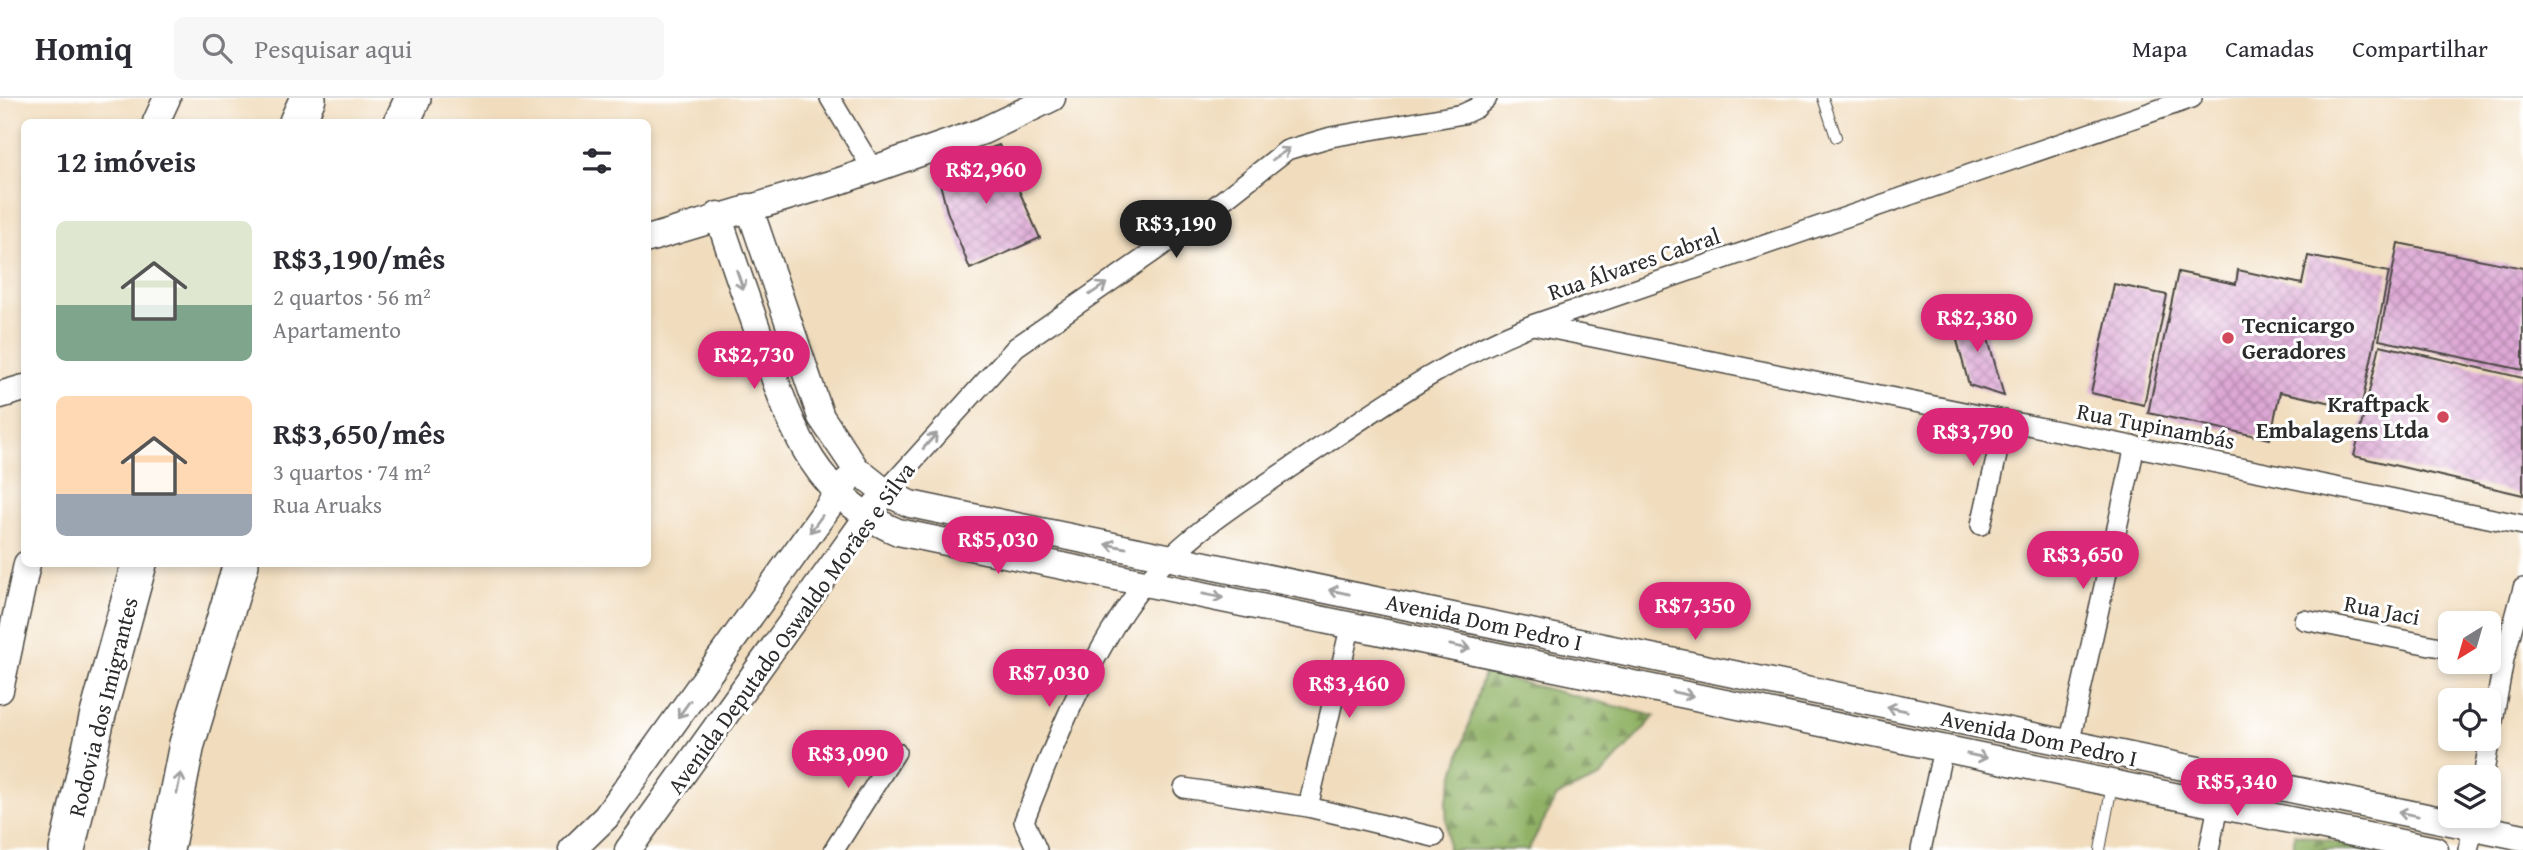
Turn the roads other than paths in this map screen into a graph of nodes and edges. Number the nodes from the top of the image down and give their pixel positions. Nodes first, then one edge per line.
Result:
1 (167, 98) edge
2 (308, 98) edge
3 (413, 98) edge
4 (830, 98) edge
5 (1052, 98) edge
6 (1487, 98) edge
7 (1823, 98) edge
8 (2192, 98) edge
9 (157, 119) edge
10 (298, 119) edge
11 (403, 119) edge
12 (1836, 137) dead end
13 (872, 168) junction
14 (749, 206) junction
15 (718, 215) junction
16 (651, 238) edge
17 (1532, 325) junction
18 (21, 389) edge
19 (0, 395) edge
20 (2006, 420) junction
21 (2135, 446) junction
22 (856, 468) junction
23 (885, 492) junction
24 (838, 494) junction
25 (866, 518) junction
26 (1981, 525) dead end
27 (2523, 525) edge
28 (1170, 557) junction
29 (26, 567) edge
30 (138, 567) edge
31 (240, 567) edge
32 (1146, 582) junction
33 (2523, 588) edge
34 (2304, 620) dead end
35 (1351, 624) junction
36 (2501, 644) edge
37 (2438, 647) edge
38 (2494, 674) edge
39 (1783, 685) junction
40 (0, 690) edge
41 (1777, 714) junction
42 (2069, 745) junction
43 (1943, 749) junction
44 (897, 752) dead end
45 (2484, 765) edge
46 (2224, 777) junction
47 (2112, 784) junction
48 (1184, 788) dead end
49 (1308, 807) junction
50 (2219, 807) junction
51 (1024, 821) junction
52 (2473, 831) edge
53 (1434, 837) dead end
54 (2523, 837) edge
55 (636, 844) edge
56 (67, 850) edge
57 (166, 850) edge
58 (572, 850) edge
59 (834, 850) edge
60 (1018, 850) edge
61 (1037, 850) edge
62 (1921, 850) edge
63 (2100, 850) edge
64 (2209, 850) edge
65 (2435, 850) edge

1 - 9 street
2 - 10 highway
3 - 11 highway
4 - 13 street
5 - 13 street
23 -> 6 street, Avenida Deputado Oswaldo Morães e Silva
7 - 12 lane
8 - 17 street, Rua Álvares Cabral
13 - 14 street
14 - 15 street
14 - 22 street, Avenida Dom Pedro I
15 - 16 street
15 -> 24 street, Avenida Dom Pedro I
17 - 20 street, Rua Tupinambás
17 - 28 street, Rua Álvares Cabral
18 - 19 street
20 - 21 street, Rua Tupinambás
20 - 26 street
21 - 27 street, Rua Tupinambás
21 - 42 street
22 - 23 street, Avenida Dom Pedro I
22 - 24 street, Avenida Deputado Oswaldo Morães e Silva
23 - 25 street, Avenida Deputado Oswaldo Morães e Silva
28 -> 23 street, Avenida Dom Pedro I
24 - 25 street, Avenida Dom Pedro I
24 -> 58 street, Avenida Deputado Oswaldo Morães e Silva
25 - 32 street, Avenida Dom Pedro I
25 - 55 street, Avenida Deputado Oswaldo Morães e Silva
28 - 32 street, Rua Álvares Cabral
39 -> 28 street, Avenida Dom Pedro I
29 - 40 street
30 - 56 highway, Rodovia dos Imigrantes
57 -> 31 highway
32 -> 35 street, Avenida Dom Pedro I
32 - 51 street, Rua Álvares Cabral
33 - 36 street
34 - 37 street, Rua Jaci
35 -> 41 street, Avenida Dom Pedro I
35 - 49 street
38 - 45 street
39 - 41 street
42 -> 39 street, Avenida Dom Pedro I
41 - 43 street, Avenida Dom Pedro I
42 - 46 street, Avenida Dom Pedro I
43 -> 47 street, Avenida Dom Pedro I
43 - 62 street
44 - 59 street
46 - 50 street
52 -> 46 street, Avenida Dom Pedro I
47 - 50 street, Avenida Dom Pedro I
47 - 63 lane
48 - 49 street
49 - 53 street
50 - 64 street
50 - 65 street, Avenida Dom Pedro I
51 - 60 street, Rua Álvares Cabral
51 - 61 street
52 - 54 street, Avenida Dom Pedro I

